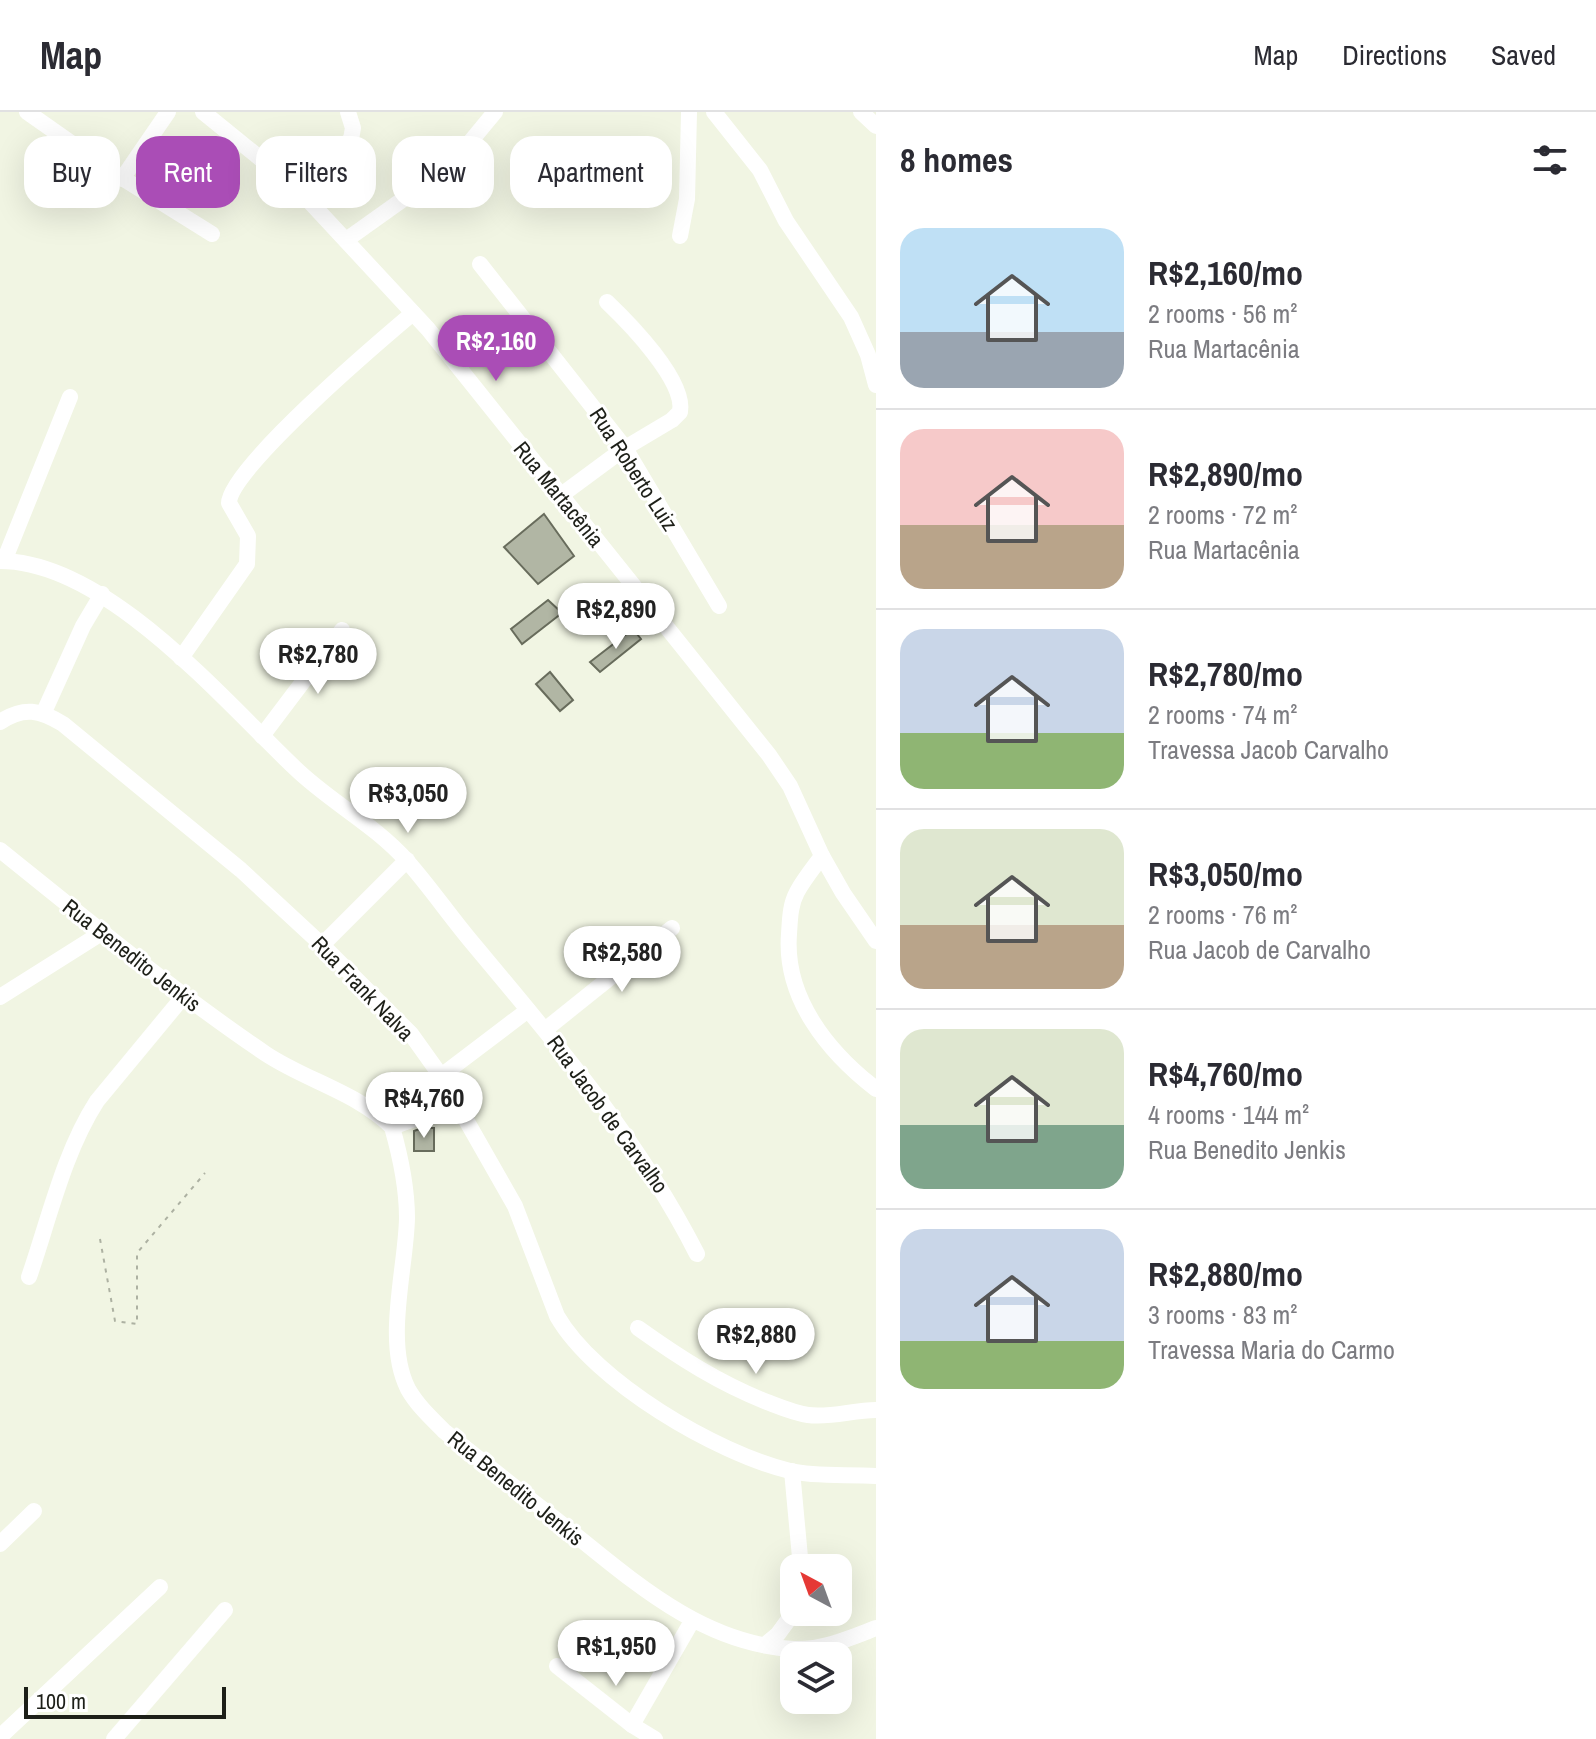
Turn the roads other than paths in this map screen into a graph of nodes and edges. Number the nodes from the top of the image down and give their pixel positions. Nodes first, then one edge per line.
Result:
1 (27, 112) edge
2 (168, 112) edge
3 (203, 112) edge
4 (348, 112) edge
5 (495, 112) edge
6 (689, 112) edge
7 (714, 112) edge
8 (861, 112) edge
9 (876, 126) edge
10 (352, 136) edge
11 (256, 155) edge
12 (122, 179) junction
13 (316, 208) edge
14 (212, 234) dead end
15 (680, 236) dead end
16 (346, 240) junction
17 (480, 264) dead end
18 (607, 302) dead end
19 (413, 313) junction
20 (876, 385) edge
21 (70, 397) dead end
22 (625, 448) junction
23 (560, 496) junction
24 (2, 561) edge
25 (102, 594) junction
26 (719, 606) dead end
27 (342, 630) dead end
28 (181, 658) junction
29 (44, 712) junction
30 (0, 722) edge
31 (262, 736) junction
32 (0, 850) edge
33 (822, 856) junction
34 (407, 860) junction
35 (672, 928) dead end
36 (103, 932) junction
37 (876, 941) edge
38 (322, 945) junction
39 (0, 997) edge
40 (183, 997) junction
41 (528, 1010) junction
42 (546, 1029) junction
43 (441, 1076) junction
44 (876, 1089) edge
45 (461, 1112) junction
46 (392, 1127) junction
47 (697, 1254) dead end
48 (29, 1277) dead end
49 (638, 1328) dead end
50 (876, 1410) edge
51 (792, 1471) junction
52 (876, 1476) edge
53 (34, 1511) dead end
54 (0, 1544) edge
55 (800, 1554) edge
56 (160, 1587) dead end
57 (225, 1610) dead end
58 (692, 1621) junction
59 (784, 1626) edge
60 (876, 1628) edge
61 (765, 1645) junction
62 (557, 1666) dead end
63 (632, 1725) junction
64 (3, 1735) edge
65 (114, 1739) edge
66 (655, 1739) edge

1 - 12 street
2 - 12 street
3 - 11 street, Rua Martacênia
4 - 10 street
5 - 16 street
6 - 15 street
7 - 20 street
8 - 9 street
12 - 14 street
13 - 16 street, Rua Martacênia
16 - 19 street, Rua Martacênia
17 - 22 street, Rua Roberto Luiz
18 - 22 street
19 - 23 street, Rua Martacênia
19 - 28 street
21 - 24 street
22 - 23 street
22 - 26 street, Rua Roberto Luiz
23 - 33 street, Rua Martacênia
24 - 25 street, Rua Jacob de Carvalho
25 - 28 street, Rua Jacob de Carvalho
25 - 29 street
27 - 31 street
28 - 31 street, Rua Jacob de Carvalho
29 - 30 street
29 - 38 street, Rua Frank Nalva
31 - 34 street, Rua Jacob de Carvalho
32 - 36 street, Rua Benedito Jenkis
33 - 37 street, Rua Martacênia
33 - 44 street
34 - 38 street
34 - 41 street, Rua Jacob de Carvalho
35 - 42 street
36 - 39 street
36 - 40 street, Rua Benedito Jenkis
38 - 43 street, Rua Frank Nalva
40 - 46 street, Rua Benedito Jenkis
40 - 48 street
41 - 42 street, Rua Jacob de Carvalho
41 - 43 street
42 - 47 street, Rua Jacob de Carvalho
43 - 45 street, Rua Frank Nalva
45 - 46 street
45 - 51 street, Rua Frank Nalva
46 - 58 street, Rua Benedito Jenkis
49 - 50 street
51 - 52 street, Rua Frank Nalva
51 - 55 street
53 - 54 street
56 - 64 street
57 - 65 street
58 - 61 street, Rua Benedito Jenkis
58 - 63 street
59 - 61 street
60 - 61 street, Rua Benedito Jenkis
62 - 63 street
63 - 66 street

